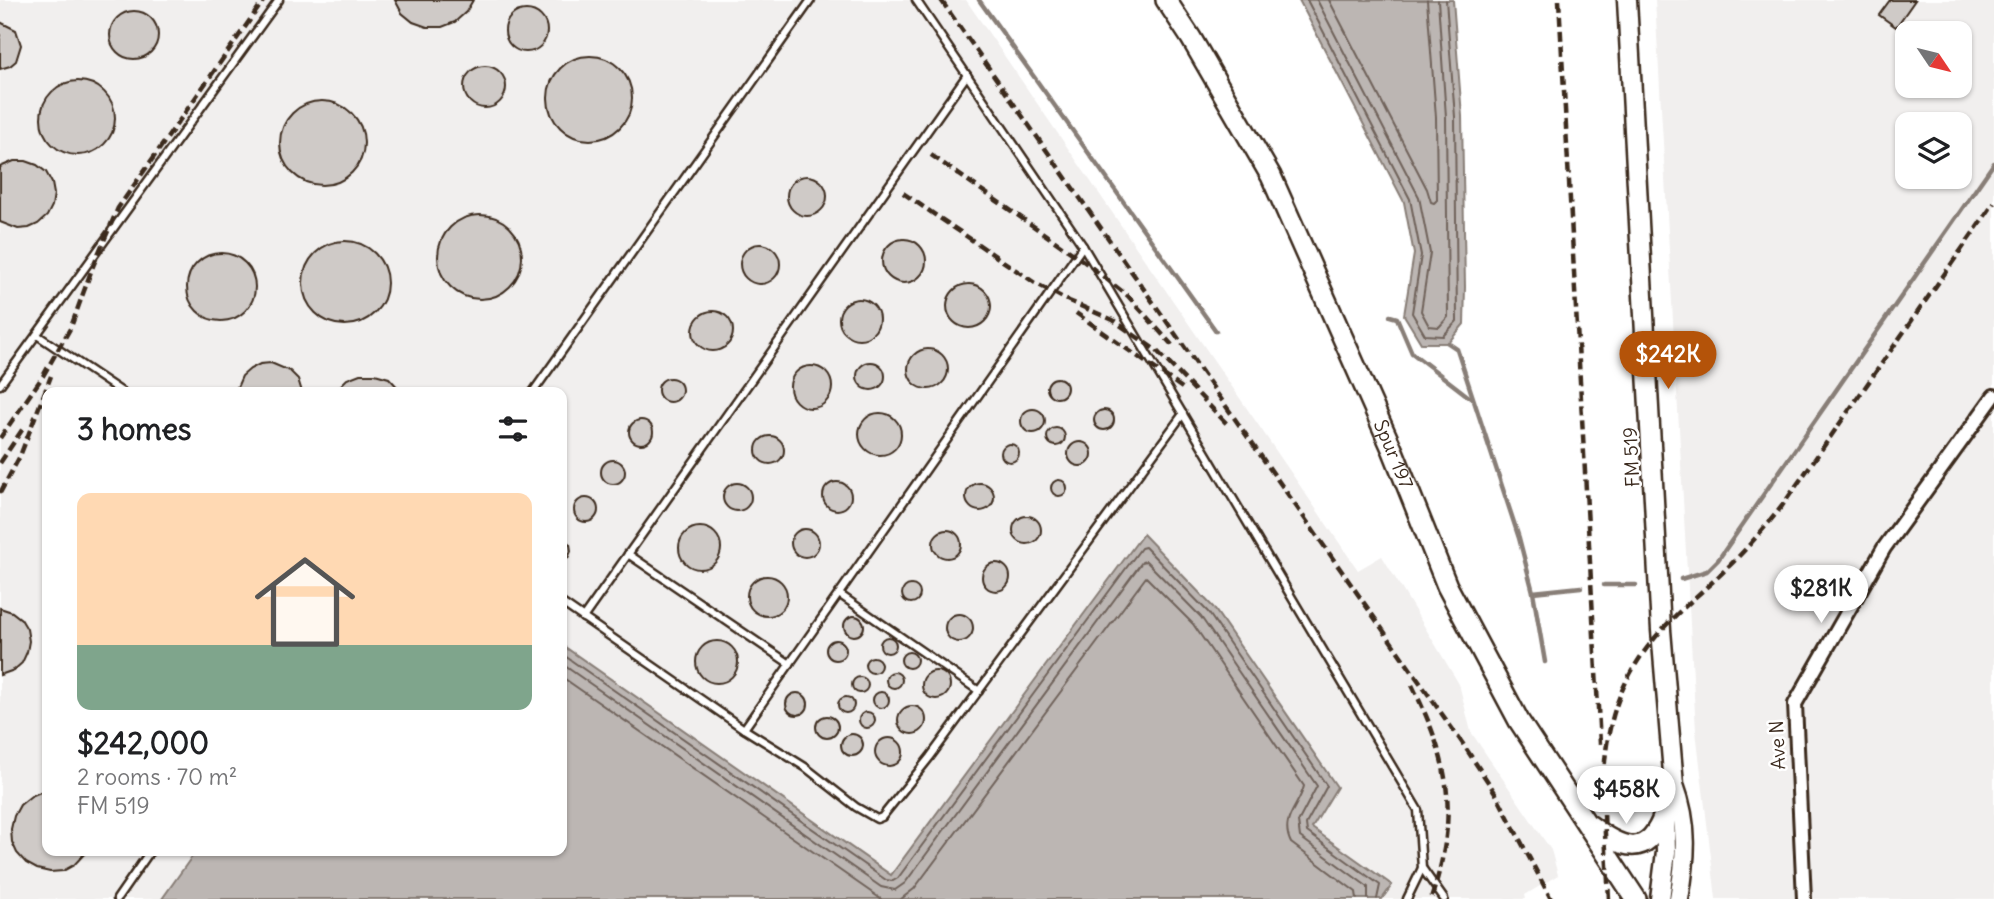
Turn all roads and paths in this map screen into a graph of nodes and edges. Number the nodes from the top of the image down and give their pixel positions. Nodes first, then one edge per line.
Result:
1 (279, 0) edge
2 (811, 0) edge
3 (916, 0) edge
4 (1166, 0) edge
5 (1627, 0) edge
6 (967, 75) junction
7 (1083, 246) junction
8 (37, 335) junction
9 (0, 385) edge
10 (115, 387) edge
11 (537, 387) edge
12 (1994, 396) edge
13 (1183, 414) junction
14 (628, 554) junction
15 (839, 594) junction
16 (567, 607) edge
17 (583, 618) junction
18 (790, 664) junction
19 (979, 691) junction
20 (744, 729) junction
21 (1674, 785) junction
22 (1665, 809) junction
23 (1584, 821) junction
24 (147, 856) edge
25 (1686, 856) junction
26 (1422, 868) junction
27 (117, 899) edge
28 (1407, 899) edge
29 (1444, 899) edge
30 (1636, 899) edge
31 (1660, 899) edge
32 (1679, 899) edge
33 (1693, 899) edge
34 (1804, 899) edge

1 - 8 lane
2 - 11 lane
3 - 6 lane
4 - 23 main road, Spur 197
5 - 21 main road, FM 519 / FM 519
6 - 7 lane
6 - 14 lane
7 - 13 lane
7 - 15 lane
8 - 9 lane
8 - 10 lane
12 - 34 street, Ave N
13 - 19 lane
13 - 26 lane
14 - 17 lane
14 - 18 lane
15 - 18 lane
15 - 19 lane
16 - 17 lane
17 - 20 lane
18 - 20 lane
19 - 20 lane
21 - 22 main road, FM 519 / FM 519
21 - 25 main road, FM 519 / FM 519
22 - 23 main road
22 - 31 main road, FM 519 / FM 519
23 - 30 main road, Spur 197
24 - 27 lane
25 - 32 main road, FM 519 / FM 519
25 - 33 main road
26 - 28 lane
26 - 29 lane

